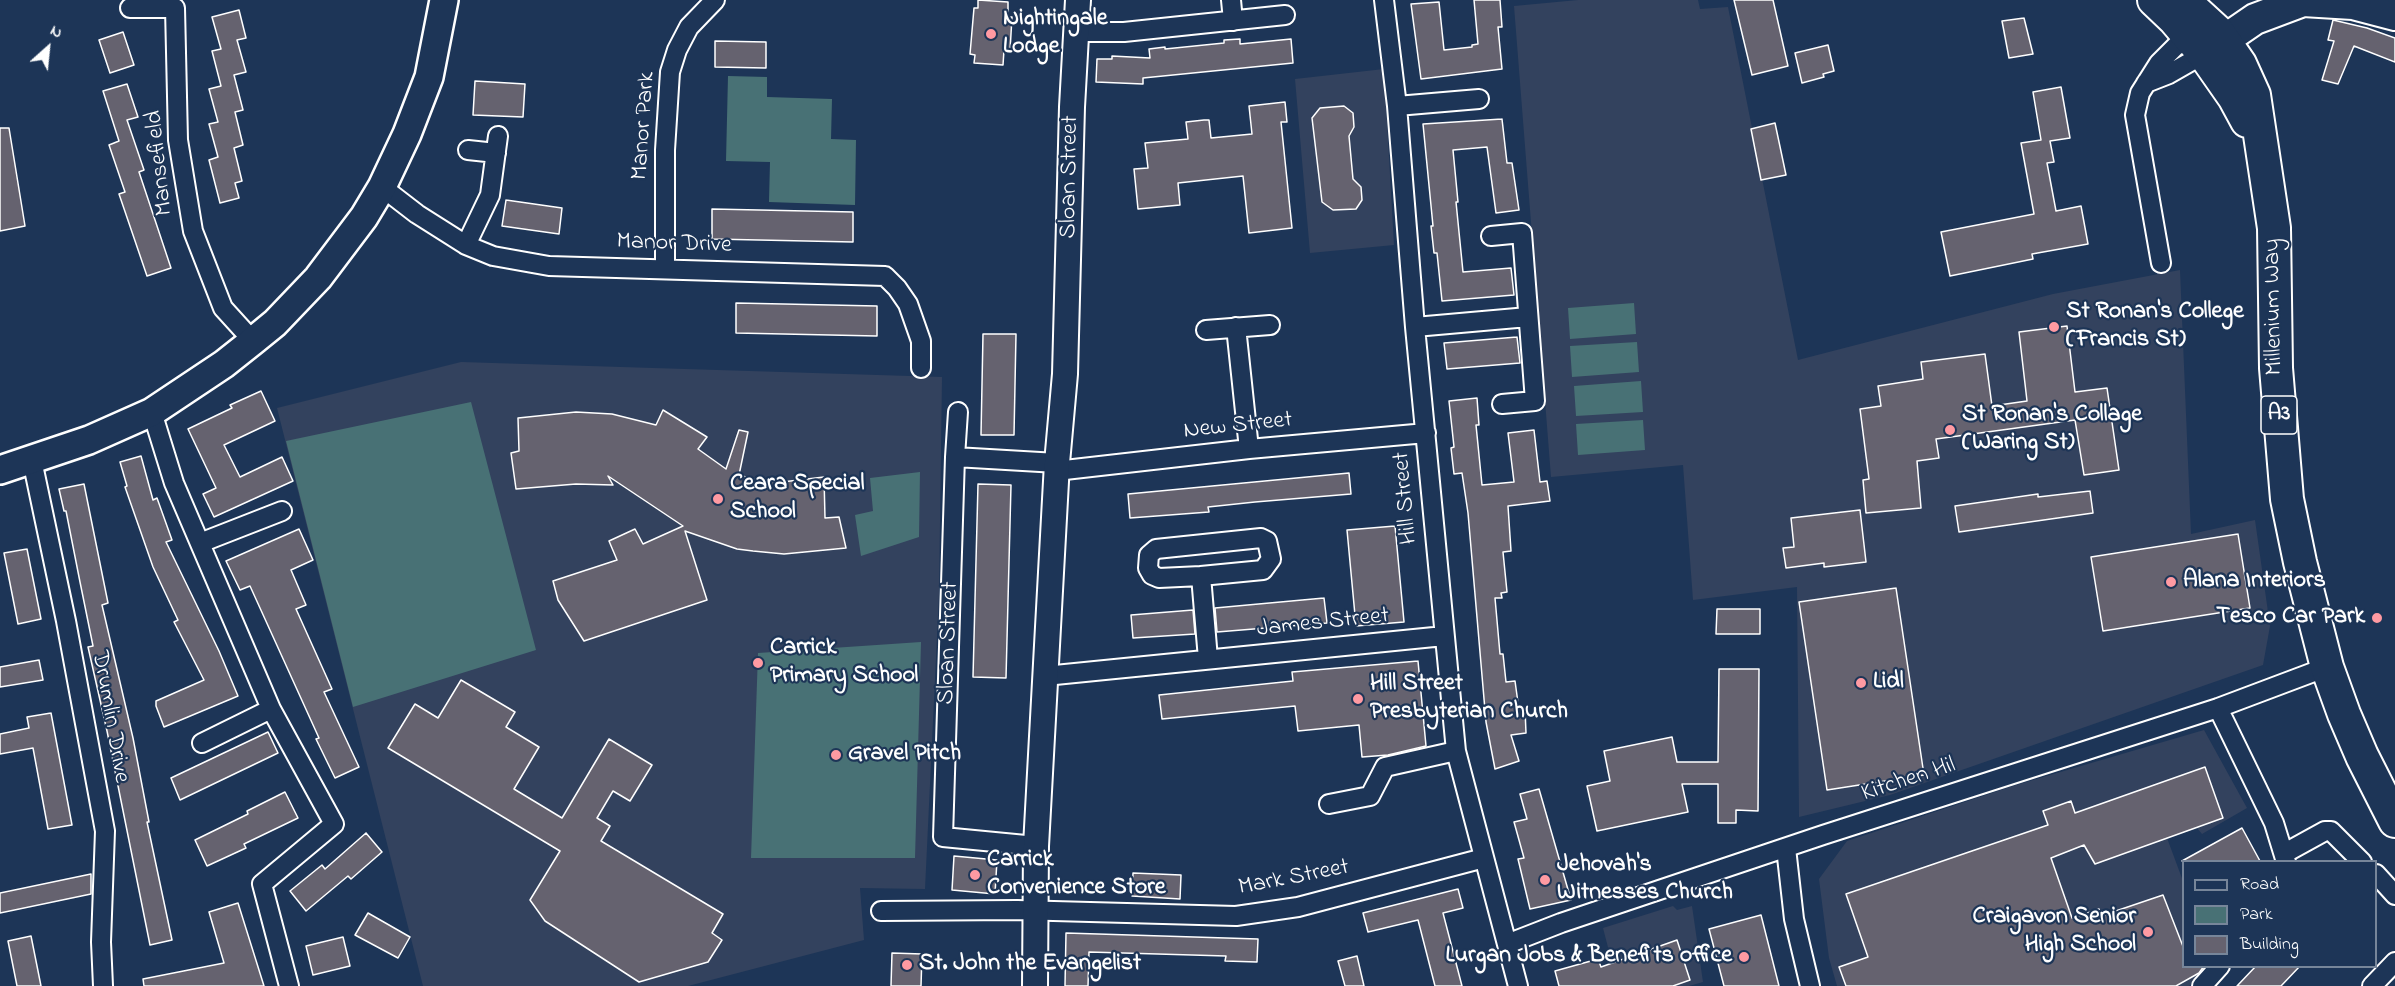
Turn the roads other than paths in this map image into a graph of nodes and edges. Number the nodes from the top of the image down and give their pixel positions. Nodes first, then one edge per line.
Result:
1 (444, 0) edge
2 (715, 0) edge
3 (1078, 0) edge
4 (1232, 0) edge
5 (1383, 0) edge
6 (2154, 0) edge
7 (2183, 0) edge
8 (2301, 0) edge
9 (130, 8) dead end
10 (2394, 14) edge
11 (1285, 15) dead end
12 (1233, 21) junction
13 (1077, 32) junction
14 (2215, 39) junction
15 (1479, 99) dead end
16 (1397, 106) junction
17 (468, 150) dead end
18 (381, 187) junction
19 (1491, 236) dead end
20 (466, 245) junction
21 (2161, 262) dead end
22 (665, 269) junction
23 (1528, 317) junction
24 (1270, 325) dead end
25 (1236, 327) junction
26 (1415, 327) junction
27 (1206, 330) dead end
28 (253, 341) junction
29 (921, 368) dead end
30 (1502, 404) dead end
31 (152, 412) junction
32 (958, 412) dead end
33 (1426, 433) junction
34 (1249, 449) junction
35 (956, 457) junction
36 (32, 460) junction
37 (1056, 467) junction
38 (0, 470) edge
39 (282, 511) dead end
40 (200, 543) junction
41 (1201, 576) junction
42 (1444, 636) junction
43 (1208, 659) junction
44 (2327, 667) junction
45 (1045, 676) junction
46 (2218, 708) junction
47 (271, 709) junction
48 (202, 743) dead end
49 (1456, 750) junction
50 (1329, 804) dead end
51 (2395, 820) edge
52 (1036, 846) junction
53 (1786, 848) junction
54 (2286, 857) edge
55 (1484, 858) junction
56 (2361, 860) edge
57 (2377, 875) edge
58 (2395, 895) edge
59 (881, 911) dead end
60 (1036, 911) junction
61 (1507, 944) junction
62 (2395, 962) edge
63 (2218, 968) edge
64 (103, 986) edge
65 (289, 986) edge
66 (1035, 986) edge
67 (1518, 986) edge
68 (1810, 986) edge
69 (2202, 986) edge
70 (2372, 986) edge

1 - 18 main road
2 - 22 street, Manor Park
3 - 13 street, Sloan Street
4 - 12 street
5 - 16 street, Hill Street
6 - 14 highway, A3
7 - 14 highway, A3
8 - 10 main road
8 - 14 main road
9 - 28 street, Mansefield
11 - 12 street
12 - 13 street
13 - 37 street, Sloan Street
14 - 21 street
14 - 44 highway, Millenium Way / A3
15 - 16 street
16 - 26 street, Hill Street
17 - 20 street
18 - 20 street, Manor Drive
18 - 28 main road
19 - 23 street
20 - 22 street, Manor Drive
22 - 29 street, Manor Drive
23 - 26 street
23 - 30 street
24 - 25 street
25 - 27 street
25 - 34 street
26 - 33 street, Hill Street
28 - 31 main road
31 - 36 main road
31 - 40 street
32 - 35 street
33 - 34 street, New Street
33 - 42 street, Hill Street
34 - 37 street, New Street
35 - 37 street
35 - 52 street, Sloan Street
36 - 38 main road
36 - 64 street, Drumlin Drive
37 - 45 street, Sloan Street
39 - 40 street
40 - 47 street
41 - 41 street
41 - 43 street
42 - 43 street, James Street
42 - 49 street, Hill Street
43 - 45 street, James Street
44 - 46 street, Kitchen Hil
44 - 51 highway, A3
45 - 52 street, Sloan Street
46 - 53 street, Kitchen Hil
46 - 54 street
47 - 48 street
47 - 65 street
49 - 50 street
49 - 55 street, Hill Street
52 - 60 street, Sloan Street
53 - 61 street, Kitchen Hil
53 - 68 street
54 - 56 street
55 - 60 street, Mark Street
55 - 61 street, Hill Street
57 - 58 street
59 - 60 street, Mark Street
60 - 66 street, Sloan Street
61 - 67 street, Hill Street
62 - 70 street
63 - 69 street

